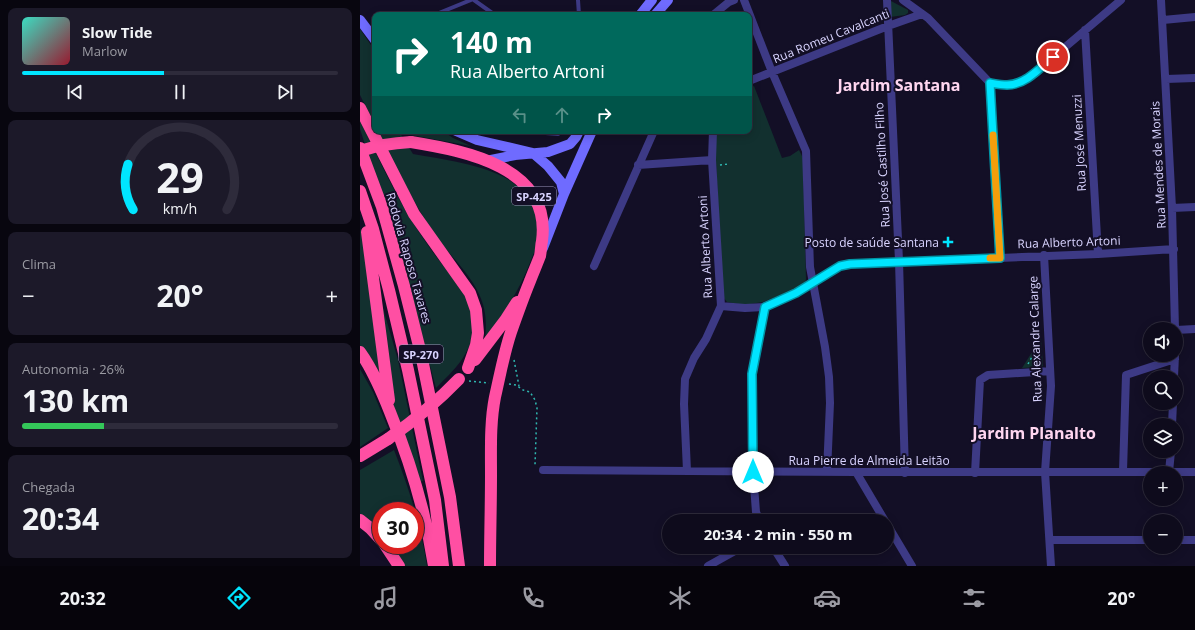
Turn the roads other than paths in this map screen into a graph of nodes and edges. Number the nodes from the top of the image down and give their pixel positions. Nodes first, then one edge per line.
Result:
1 (472, 0) edge
2 (578, 0) edge
3 (652, 0) edge
4 (668, 0) edge
5 (734, 0) edge
6 (744, 0) edge
7 (887, 0) edge
8 (903, 0) edge
9 (1121, 0) edge
10 (1161, 0) edge
11 (442, 12) edge
12 (490, 12) edge
13 (579, 12) edge
14 (642, 12) edge
15 (658, 12) edge
16 (717, 12) edge
17 (749, 12) edge
18 (922, 14) junction
19 (1195, 17) edge
20 (360, 20) edge
21 (1163, 20) junction
22 (752, 21) edge
23 (888, 26) junction
24 (1085, 30) junction
25 (372, 36) edge
26 (772, 72) junction
27 (1195, 78) edge
28 (1166, 79) junction
29 (752, 80) edge
30 (990, 83) junction
31 (360, 108) edge
32 (372, 132) edge
33 (373, 134) edge
34 (463, 134) edge
35 (578, 134) edge
36 (591, 134) edge
37 (653, 134) edge
38 (712, 134) edge
39 (360, 150) edge
40 (533, 153) junction
41 (712, 160) junction
42 (486, 161) junction
43 (638, 166) junction
44 (361, 194) edge
45 (564, 194) junction
46 (1195, 207) edge
47 (1172, 208) junction
48 (1174, 249) junction
49 (1098, 254) junction
50 (540, 255) junction
51 (1044, 255) junction
52 (1000, 258) junction
53 (899, 261) junction
54 (594, 266) dead end
55 (529, 282) junction
56 (812, 283) junction
57 (721, 306) junction
58 (765, 307) junction
59 (1176, 322) edge
60 (1183, 329) edge
61 (1195, 329) edge
62 (360, 352) edge
63 (1161, 362) edge
64 (468, 368) junction
65 (1050, 371) junction
66 (390, 411) junction
67 (361, 455) edge
68 (543, 470) road end
69 (687, 471) junction
70 (1123, 471) junction
71 (1143, 471) edge
72 (753, 472) junction
73 (827, 472) junction
74 (856, 472) junction
75 (975, 472) junction
76 (1045, 472) junction
77 (1183, 472) edge
78 (1195, 472) edge
79 (905, 473) junction
80 (757, 514) edge
81 (881, 514) edge
82 (360, 520) edge
83 (372, 530) edge
84 (894, 536) edge
85 (1050, 540) junction
86 (1143, 540) edge
87 (1183, 540) edge
88 (1195, 540) edge
89 (391, 554) edge
90 (729, 554) edge
91 (777, 554) edge
92 (399, 566) edge
93 (434, 566) edge
94 (443, 566) edge
95 (459, 566) edge
96 (490, 566) edge
97 (708, 566) edge
98 (785, 566) edge
99 (912, 566) edge
100 (1051, 566) edge

1 - 11 lane
1 - 12 lane
2 - 13 lane
3 - 14 street
4 - 15 street
5 - 16 street
6 - 17 street
7 - 23 street, Rua José Castilho Filho
8 - 18 street
9 - 24 street
10 - 21 street, Rua Mendes de Morais
18 - 23 street, Rua Romeu Cavalcanti
18 - 30 street
19 - 21 street
20 - 25 street
21 - 28 street, Rua Mendes de Morais
22 - 26 street
23 - 26 street, Rua Romeu Cavalcanti
23 - 53 street, Rua José Castilho Filho
24 - 30 street
24 - 49 street, Rua José Menuzzi
26 - 29 street, Rua Romeu Cavalcanti
26 - 56 street
27 - 28 street
28 - 47 street, Rua Mendes de Morais
30 - 52 street
31 - 32 highway
33 - 64 highway
34 - 40 street
35 - 40 street
36 - 45 street
37 - 43 street
38 - 41 street, Rua Alberto Artoni
39 - 42 highway, SP-425, bridge
39 - 95 highway, Rodovia Raposo Tavares / SP-270
40 - 42 street
40 - 45 street
41 - 43 street
41 - 57 street, Rua Alberto Artoni
42 - 50 highway, SP-425
43 - 54 street
44 - 66 highway
44 - 94 highway, SP-270
45 - 50 street
46 - 47 street
47 - 48 street, Rua Mendes de Morais
48 - 49 street, Rua Alberto Artoni
48 - 59 street, Rua Mendes de Morais
49 - 51 street, Rua Alberto Artoni
50 - 55 highway, SP-425
51 - 52 street, Rua Alberto Artoni
51 - 65 street, Rua Alexandre Calarge
52 - 53 street, Rua Alberto Artoni
53 - 56 street, Rua Alberto Artoni
53 - 79 street, Rua José Castilho Filho
55 - 64 highway, SP-425
55 - 96 highway
56 - 58 street, Rua Alberto Artoni
56 - 73 street
57 - 58 street, Rua Alberto Artoni
57 - 69 street
58 - 72 street
60 - 61 street
62 - 66 highway
63 - 70 street
64 - 67 highway, SP-425, bridge
65 - 75 street
65 - 76 street, Rua Alexandre Calarge
66 - 93 highway
68 - 69 street, Rua Pierre de Almeida Leitão
69 - 72 street, Rua Pierre de Almeida Leitão
70 - 71 street, Rua Pierre de Almeida Leitão
70 - 76 street, Rua Pierre de Almeida Leitão
72 - 73 street, Rua Pierre de Almeida Leitão
72 - 80 street
73 - 74 street, Rua Pierre de Almeida Leitão
74 - 79 street, Rua Pierre de Almeida Leitão
74 - 81 street
75 - 76 street, Rua Pierre de Almeida Leitão
75 - 79 street, Rua Pierre de Almeida Leitão
76 - 85 street, Rua Alexandre Calarge
77 - 78 street, Rua Pierre de Almeida Leitão
82 - 83 highway
84 - 99 street
85 - 86 street
85 - 100 street, Rua Alexandre Calarge
87 - 88 street
89 - 92 highway
90 - 97 street
91 - 98 street

